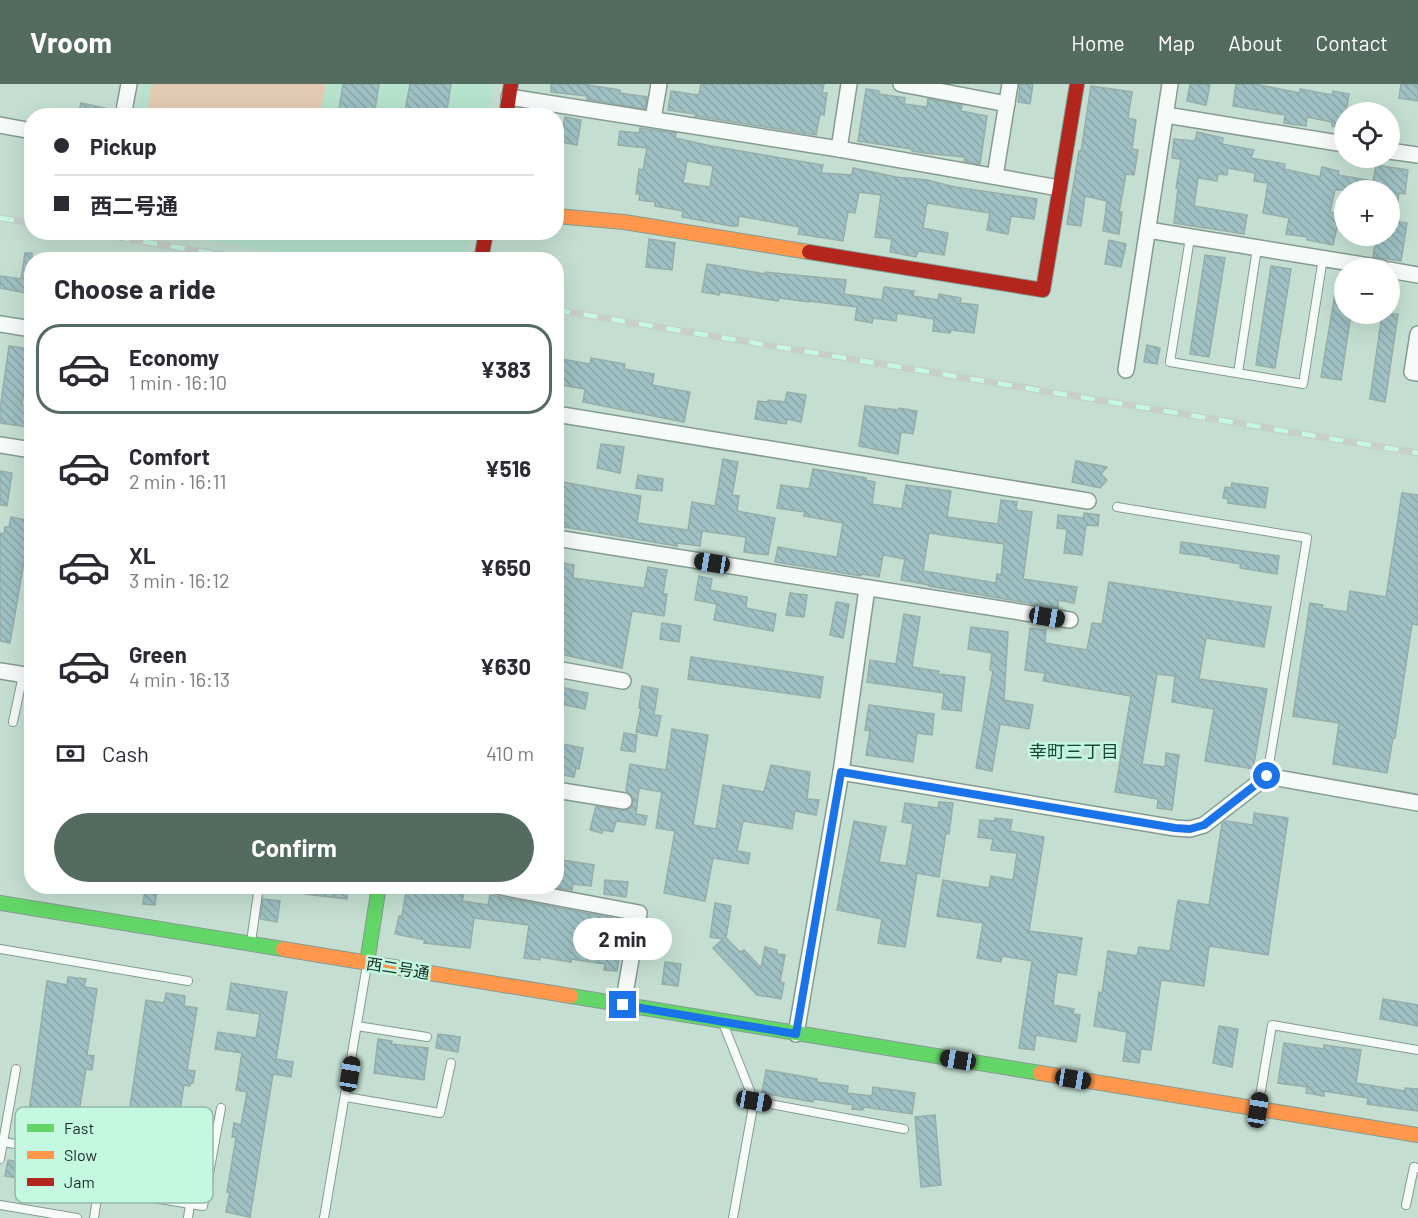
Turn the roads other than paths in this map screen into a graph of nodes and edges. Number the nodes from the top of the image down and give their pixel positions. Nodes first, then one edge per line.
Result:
1 (129, 84) edge
2 (659, 84) edge
3 (849, 84) edge
4 (901, 84) edge
5 (1010, 84) edge
6 (1077, 84) edge
7 (1170, 84) edge
8 (510, 91) edge
9 (1007, 104) junction
10 (124, 108) edge
11 (507, 108) edge
12 (1166, 115) junction
13 (653, 119) junction
14 (0, 125) edge
15 (24, 130) edge
16 (1334, 142) edge
17 (839, 149) junction
18 (1400, 153) edge
19 (1418, 155) edge
20 (995, 176) junction
21 (1059, 188) junction
22 (564, 217) edge
23 (1148, 230) junction
24 (1190, 238) junction
25 (1257, 248) junction
26 (1323, 258) junction
27 (1334, 260) edge
28 (1400, 272) edge
29 (1418, 275) edge
30 (0, 324) edge
31 (24, 328) edge
32 (1418, 334) edge
33 (1126, 370) dead end
34 (1238, 373) junction
35 (1418, 373) edge
36 (564, 415) edge
37 (0, 445) edge
38 (24, 449) edge
39 (1088, 501) dead end
40 (1117, 507) dead end
41 (564, 539) edge
42 (867, 588) junction
43 (1070, 620) dead end
44 (564, 670) edge
45 (0, 671) edge
46 (24, 675) edge
47 (623, 681) dead end
48 (24, 685) edge
49 (13, 722) dead end
50 (841, 772) junction
51 (1267, 776) junction
52 (564, 791) edge
53 (624, 801) dead end
54 (1418, 802) edge
55 (258, 894) edge
56 (378, 894) edge
57 (538, 894) edge
58 (0, 903) edge
59 (251, 944) junction
60 (0, 949) edge
61 (367, 963) junction
62 (188, 981) dead end
63 (623, 1005) junction
64 (723, 1022) junction
65 (357, 1026) junction
66 (796, 1034) junction
67 (427, 1037) dead end
68 (1418, 1050) edge
69 (451, 1063) dead end
70 (16, 1069) dead end
71 (346, 1097) junction
72 (754, 1101) junction
73 (221, 1108) dead end
74 (1258, 1110) junction
75 (904, 1129) dead end
76 (1418, 1135) edge
77 (3, 1142) junction
78 (15, 1144) edge
79 (213, 1152) edge
80 (0, 1158) edge
81 (1418, 1168) edge
82 (96, 1203) edge
83 (184, 1203) edge
84 (204, 1203) edge
85 (190, 1204) junction
86 (0, 1205) edge
87 (1406, 1205) dead end
88 (77, 1218) edge
89 (94, 1218) edge
90 (188, 1218) edge
91 (324, 1218) edge
92 (733, 1218) edge

1 - 10 street
2 - 13 street
3 - 17 street
4 - 9 street
5 - 9 street
6 - 21 street
7 - 12 street
8 - 11 street
8 - 13 street
9 - 20 street
12 - 16 street
12 - 23 street
13 - 17 street
14 - 15 street
17 - 20 street
18 - 19 street
20 - 21 street
21 - 22 street
23 - 24 street
23 - 33 street
24 - 25 street
24 - 34 lane
25 - 26 street
25 - 34 lane
26 - 27 street
26 - 34 lane
28 - 29 street
30 - 31 street
32 - 35 street
36 - 39 street
37 - 38 street
40 - 51 lane
41 - 42 street
42 - 43 street
42 - 50 street
44 - 47 street
45 - 46 street
48 - 49 lane
50 - 51 street
50 - 66 street
51 - 54 street
52 - 53 street
55 - 59 lane
56 - 61 street
57 - 63 street
58 - 59 street, 西二号通
59 - 61 street, 西二号通
60 - 62 lane
61 - 63 street, 西二号通
61 - 65 lane
63 - 64 street, 西二号通
64 - 66 street, 西二号通
64 - 72 lane
65 - 67 lane
65 - 71 lane
66 - 74 street, 西二号通
68 - 74 lane
69 - 71 lane
70 - 77 lane
71 - 91 lane
72 - 75 lane
72 - 92 lane
73 - 79 lane
74 - 76 street, 西二号通
77 - 78 lane
77 - 80 lane
81 - 87 lane
82 - 89 lane
83 - 85 lane
84 - 85 lane
85 - 90 lane
86 - 88 lane

